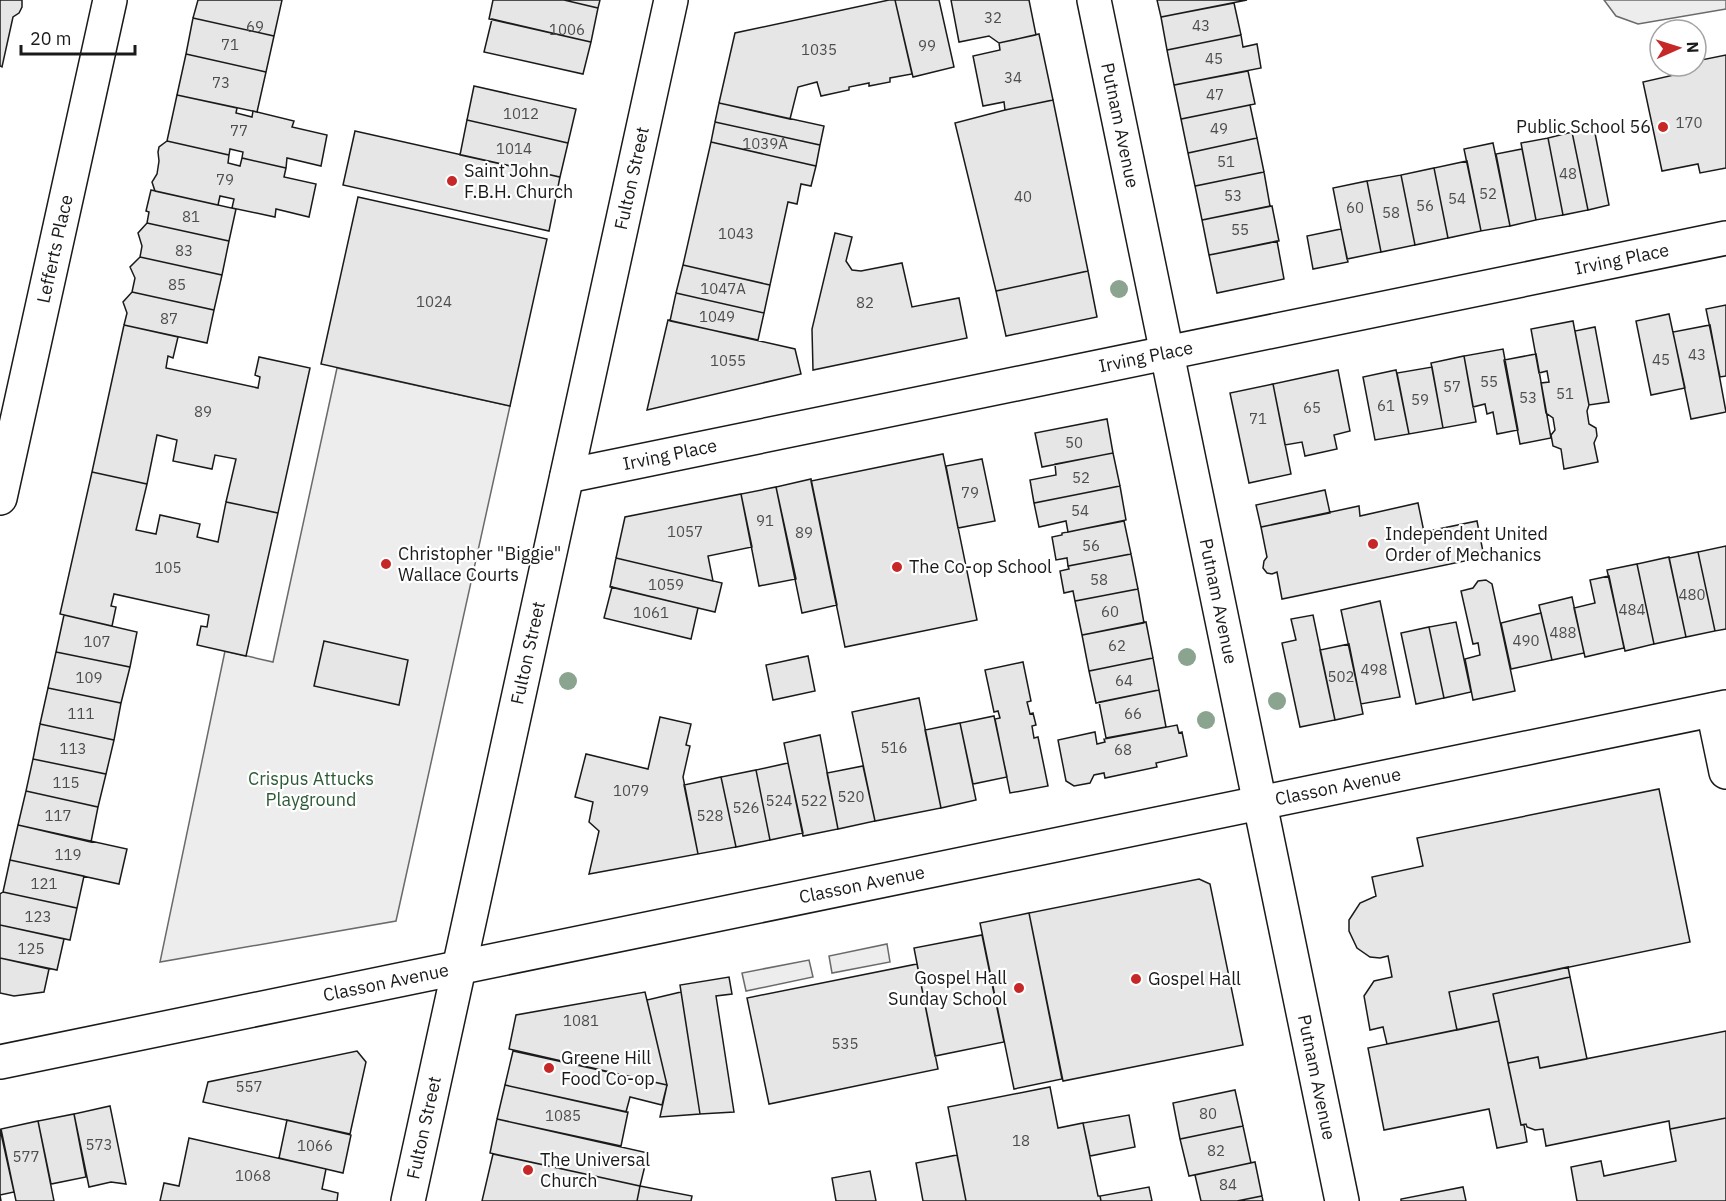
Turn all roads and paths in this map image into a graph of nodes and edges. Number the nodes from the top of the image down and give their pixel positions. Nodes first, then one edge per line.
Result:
1 (110, 0) edge
2 (671, 0) edge
3 (1094, 0) edge
4 (1726, 238) edge
5 (1168, 353) junction
6 (567, 476) junction
7 (0, 498) edge
8 (1720, 709) edge
9 (1726, 772) edge
10 (1260, 802) junction
11 (460, 966) junction
12 (0, 1062) edge
13 (408, 1201) edge
14 (1342, 1201) edge

1 - 7 street, Lefferts Place
2 - 6 street, Fulton Street
3 - 5 street, Putnam Avenue
4 - 5 street, Irving Place
5 - 6 street, Irving Place
5 - 10 street, Putnam Avenue
6 - 11 street, Fulton Street
8 - 9 street
8 - 10 street, Classon Avenue
10 - 11 street, Classon Avenue
10 - 14 street, Putnam Avenue
11 - 12 street, Classon Avenue
11 - 13 street, Fulton Street

